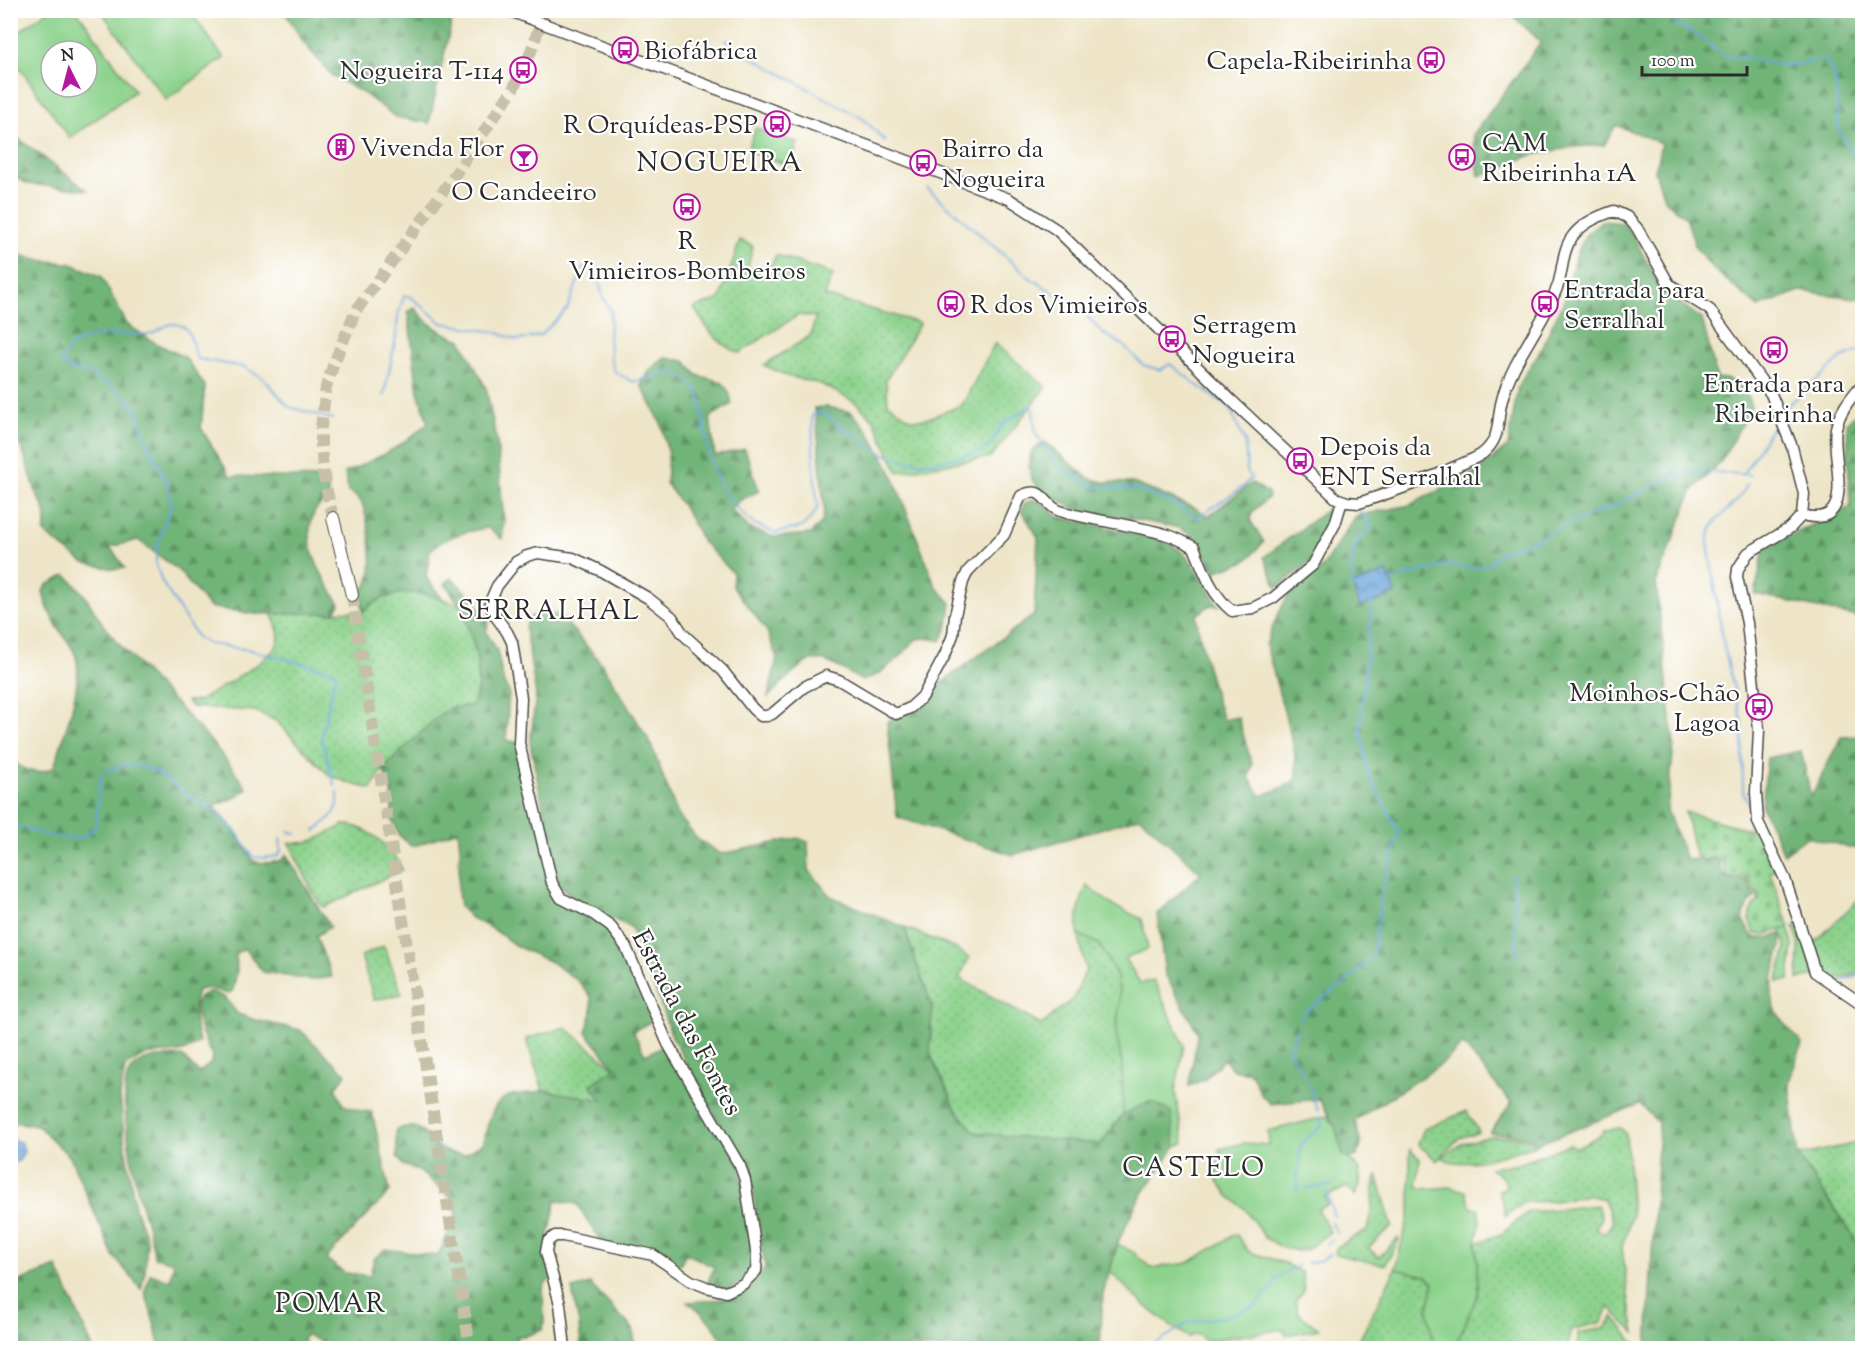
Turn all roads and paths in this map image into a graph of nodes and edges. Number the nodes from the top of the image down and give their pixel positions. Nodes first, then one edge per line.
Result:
1 (507, 10) edge
2 (1863, 384) edge
3 (1341, 503) junction
4 (1802, 515) junction
5 (333, 518) tunnel mouth
6 (352, 595) tunnel mouth
7 (1863, 1004) edge
8 (565, 1348) edge

1 - 3 street
2 - 4 street
3 - 4 street
3 - 8 street, Estrada das Fontes
4 - 7 street
5 - 6 main road

